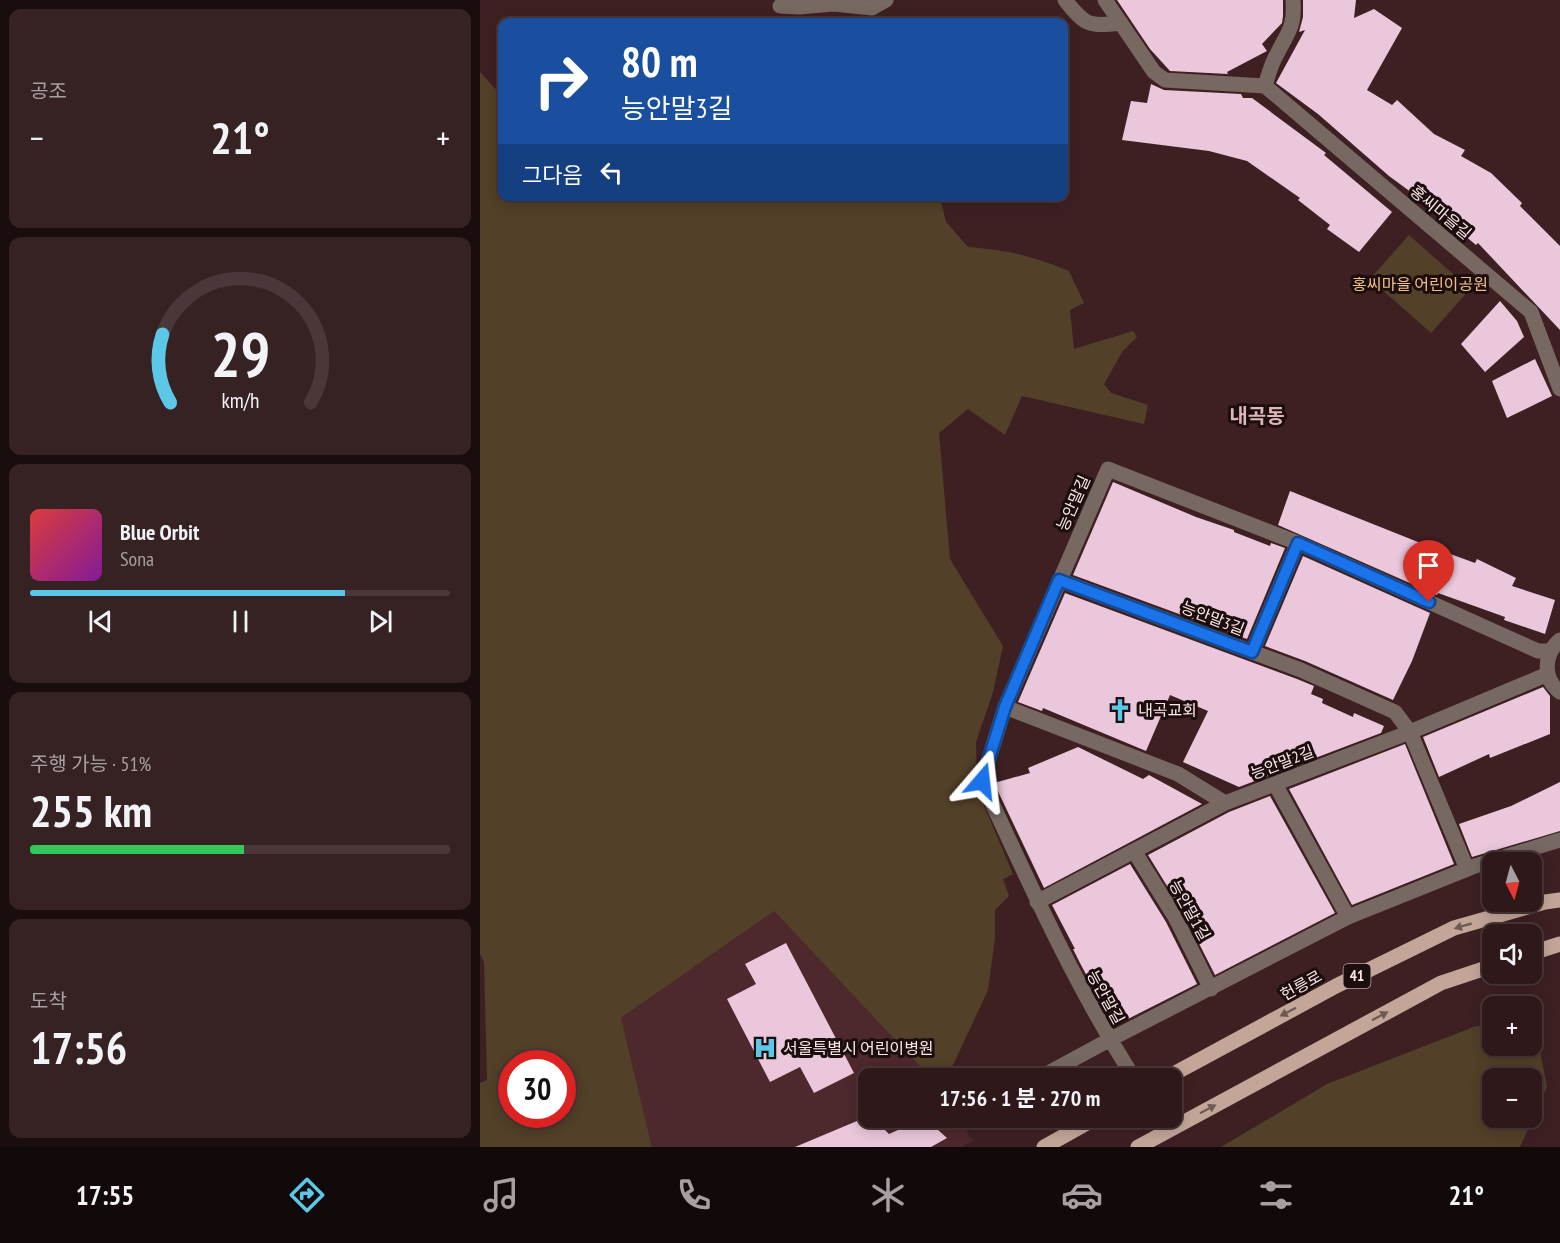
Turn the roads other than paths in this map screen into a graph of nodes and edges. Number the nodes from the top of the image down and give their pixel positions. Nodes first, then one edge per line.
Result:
1 (886, 0) edge
2 (1065, 0) edge
3 (1105, 0) edge
4 (1293, 0) edge
5 (780, 6) dead end
6 (1121, 23) junction
7 (1265, 86) junction
8 (1560, 389) edge
9 (1298, 543) junction
10 (1059, 580) junction
11 (1555, 646) edge
12 (1252, 652) junction
13 (1548, 675) junction
14 (1560, 692) edge
15 (1005, 707) junction
16 (1410, 732) junction
17 (1275, 784) junction
18 (1225, 803) junction
19 (1560, 840) edge
20 (1134, 851) junction
21 (1467, 869) junction
22 (1560, 900) edge
23 (1037, 902) junction
24 (1348, 917) junction
25 (1560, 944) edge
26 (1542, 950) edge
27 (1482, 969) edge
28 (1210, 988) junction
29 (1109, 1040) junction
30 (1057, 1068) edge
31 (1127, 1068) edge
32 (1182, 1069) edge
33 (1078, 1128) edge
34 (1044, 1147) edge
35 (1138, 1147) edge

1 - 5 street
2 - 6 street
3 - 6 street
4 - 7 street
6 - 7 street
7 - 8 street, 홍씨마을길
9 - 10 street, 능안말길
9 - 11 street, 능안말길
9 - 12 street
10 - 12 street, 능안말3길
10 - 15 street, 능안말길
11 - 13 street
12 - 16 street, 능안말3길
13 - 14 street
13 - 16 street, 능안말2길
15 - 18 street
15 - 23 street, 능안말길
16 - 17 street, 능안말2길
16 - 21 street
17 - 18 street, 능안말2길
17 - 24 street
18 - 20 street, 능안말2길
19 - 21 street
20 - 23 street, 능안말2길
20 - 28 street, 능안말1길
21 - 24 street
22 -> 32 main road, 헌릉로 / 41
23 - 29 street, 능안말길
24 - 28 street
25 - 26 main road
35 -> 27 main road
28 - 29 street
29 - 30 street, 능안말길
29 - 31 street, 능안말길
33 - 34 main road

